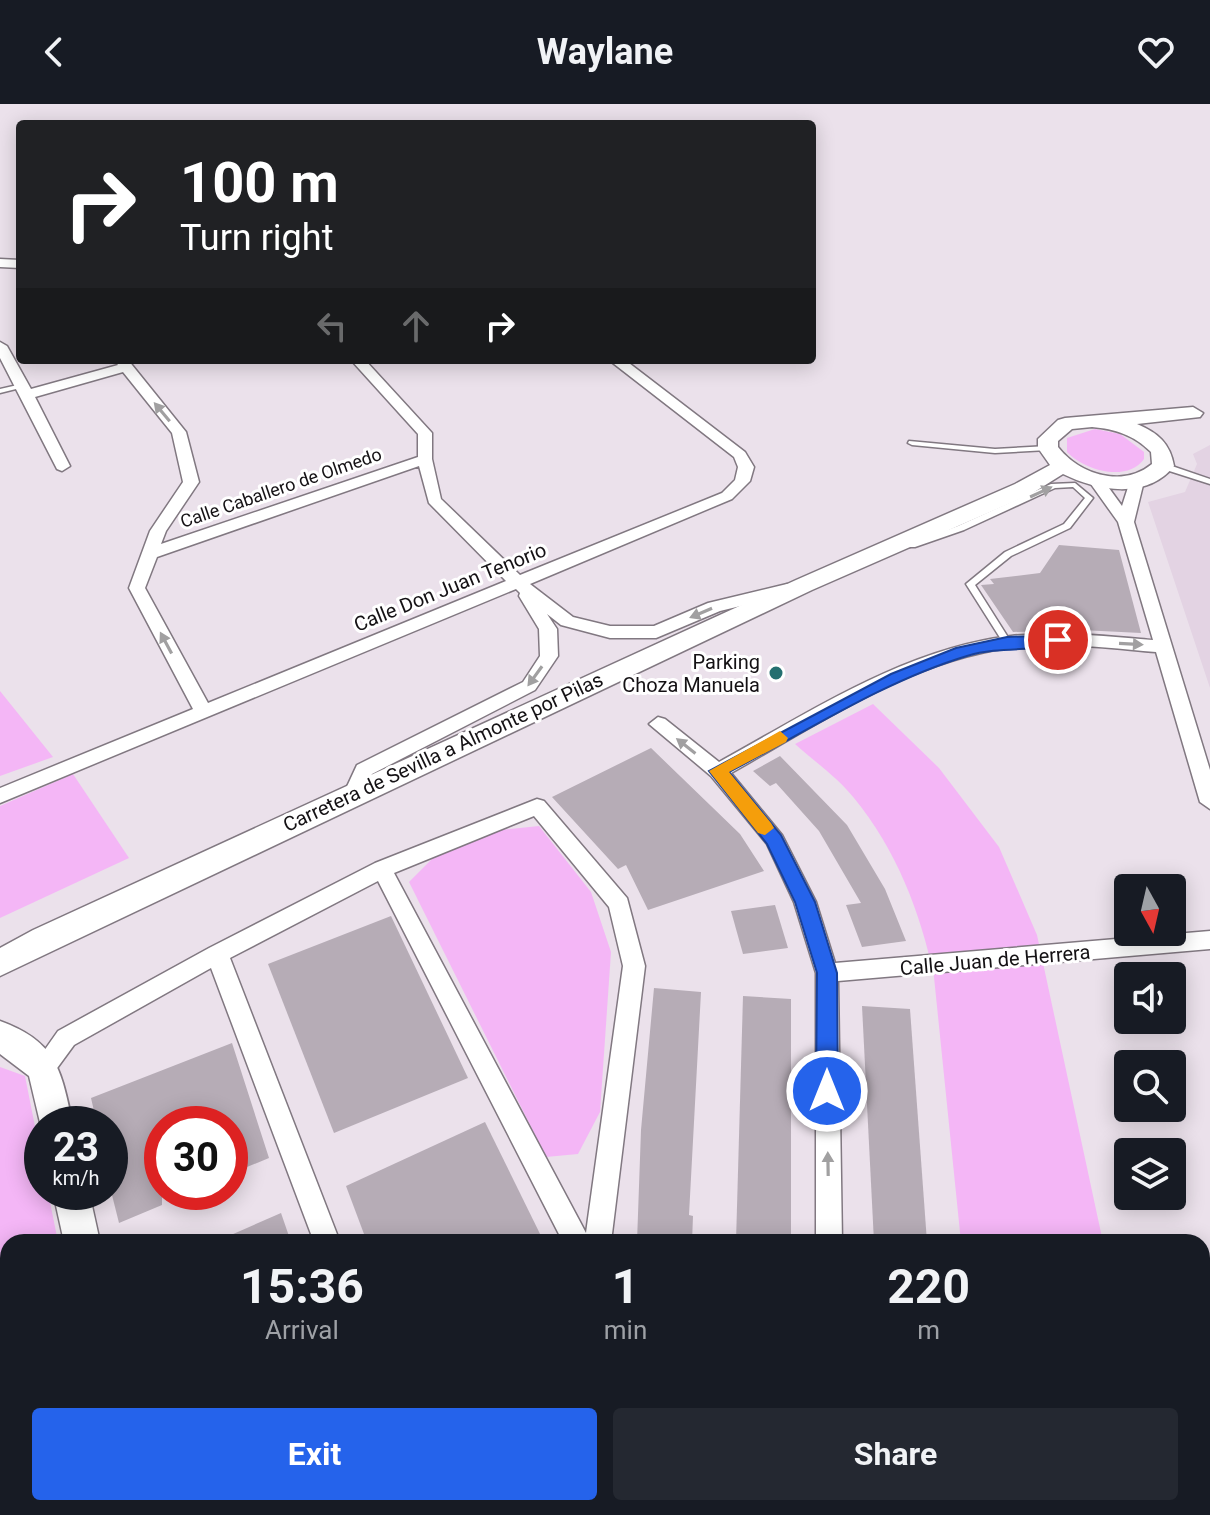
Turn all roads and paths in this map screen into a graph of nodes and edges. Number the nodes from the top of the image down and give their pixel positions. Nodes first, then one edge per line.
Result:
1 (0, 346) edge
2 (120, 364) edge
3 (124, 364) edge
4 (362, 364) edge
5 (621, 364) edge
6 (0, 391) edge
7 (25, 391) junction
8 (1202, 409) edge
9 (1100, 421) junction
10 (912, 443) dead end
11 (1048, 448) junction
12 (1162, 458) junction
13 (425, 459) junction
14 (62, 466) dead end
15 (1063, 466) junction
16 (1096, 480) junction
17 (1136, 481) junction
18 (1210, 482) edge
19 (1126, 522) junction
20 (162, 525) junction
21 (196, 538) junction
22 (149, 554) junction
23 (838, 570) junction
24 (518, 583) junction
25 (804, 585) junction
26 (1007, 642) junction
27 (1166, 647) junction
28 (204, 712) junction
29 (658, 724) dead end
30 (718, 771) junction
31 (354, 793) junction
32 (0, 796) edge
33 (1210, 802) edge
34 (382, 869) junction
35 (1210, 940) edge
36 (217, 954) junction
37 (0, 963) edge
38 (827, 973) junction
39 (0, 1035) edge
40 (44, 1068) junction
41 (52, 1106) edge
42 (75, 1210) edge
43 (80, 1234) edge
44 (324, 1234) edge
45 (573, 1234) edge
46 (599, 1234) edge
47 (829, 1234) edge

1 - 7 street
2 - 7 street
20 -> 3 street
4 - 13 street
5 - 24 street, Calle Don Juan Tenorio
6 - 7 lane
7 - 14 street
8 - 9 main road
8 - 12 main road
9 - 11 main road
9 - 12 main road
10 - 11 lane
11 - 15 main road
12 - 17 main road
12 - 18 lane
13 - 21 street, Calle Caballero de Olmedo
13 - 24 street
15 - 16 main road
15 - 23 main road, Carretera de Sevilla a Almonte por Pilas
16 - 17 main road
16 - 19 street
17 - 19 street
19 - 27 street
20 - 21 street
20 - 22 street
21 - 22 street, Calle Caballero de Olmedo
28 -> 22 street
23 - 25 main road, Carretera de Sevilla a Almonte por Pilas
23 -> 26 lane
25 -> 24 street
24 - 28 street, Calle Don Juan Tenorio
24 -> 31 street
25 - 31 main road, Carretera de Sevilla a Almonte por Pilas
26 -> 27 street
26 - 30 street
27 - 33 street
28 - 32 street, Calle Don Juan Tenorio
30 -> 29 street
30 - 38 street
31 - 37 main road, Carretera de Sevilla a Almonte por Pilas
34 - 36 street
34 - 45 street
34 - 46 street
35 - 38 street, Calle Juan de Herrera
36 - 40 street
36 - 44 street
47 -> 38 street
39 - 40 main road
40 - 41 main road
42 - 43 main road

